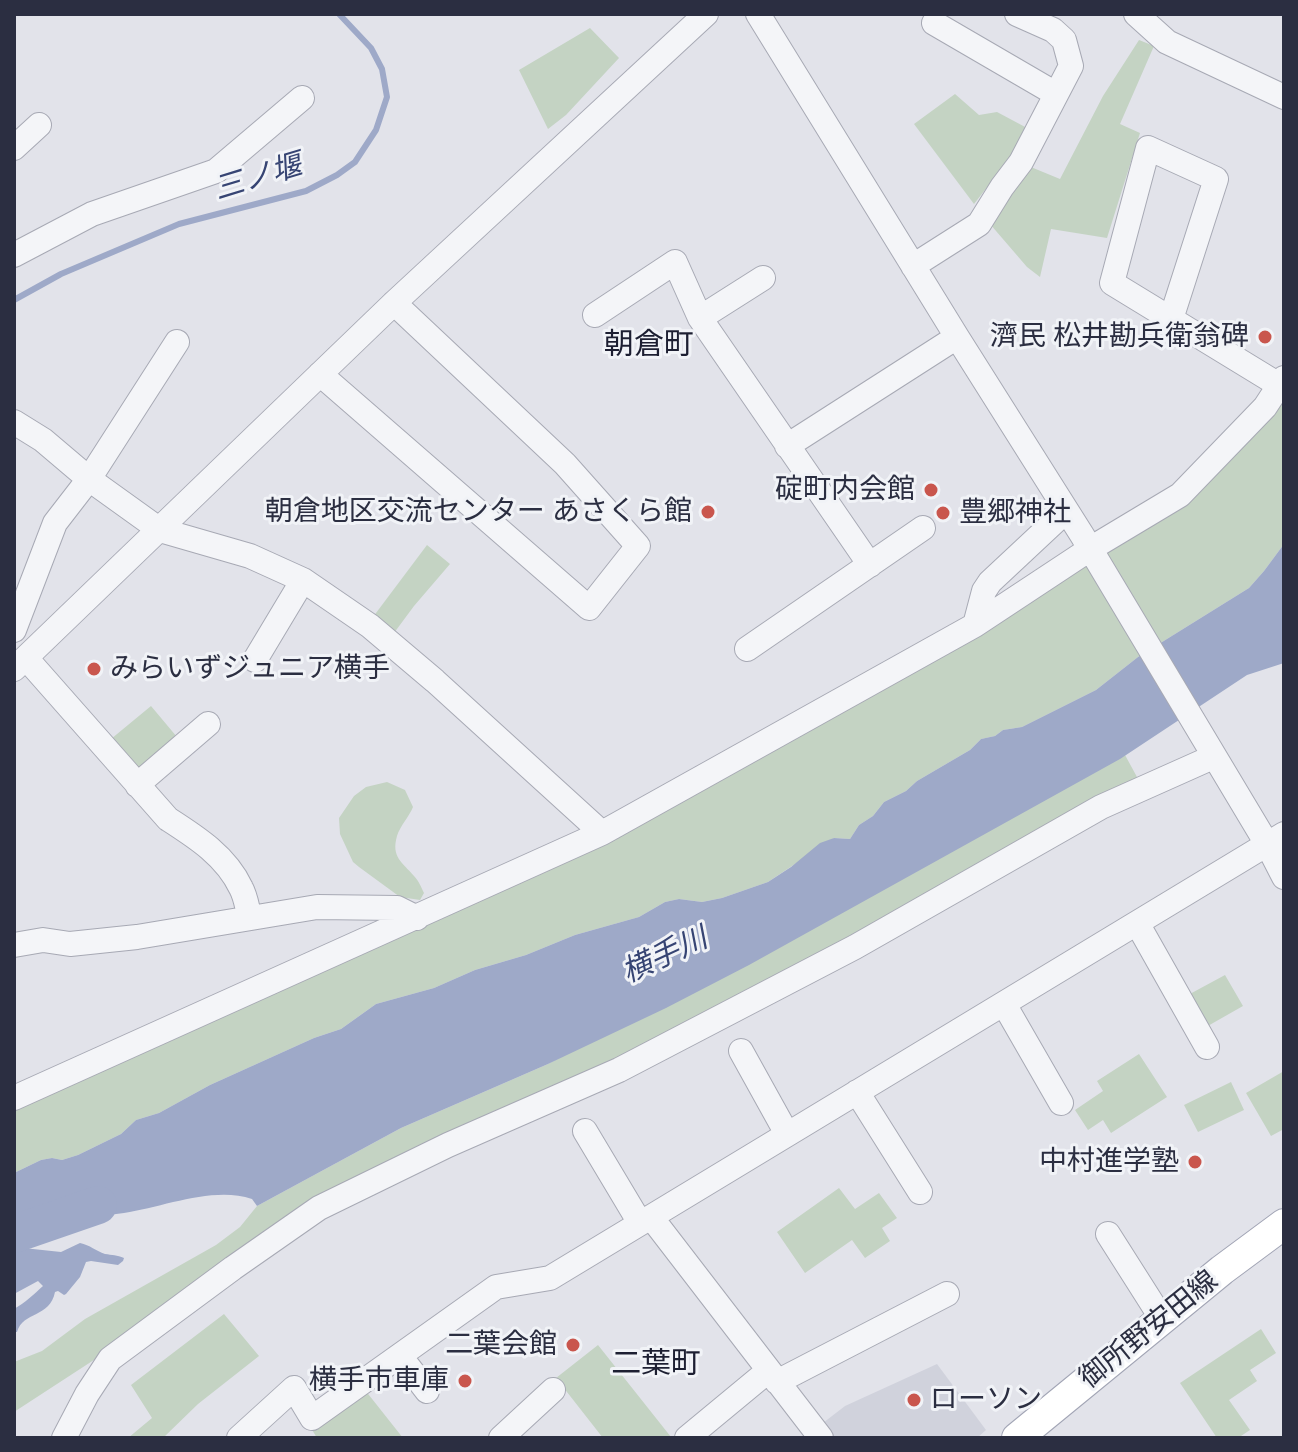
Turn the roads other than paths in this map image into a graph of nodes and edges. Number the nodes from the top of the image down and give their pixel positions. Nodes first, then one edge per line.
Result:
1 (706, 14) edge
2 (758, 14) edge
3 (1017, 14) edge
4 (1136, 14) edge
5 (934, 23) dead end
6 (1056, 94) junction
7 (1284, 97) edge
8 (302, 98) dead end
9 (39, 125) dead end
10 (14, 148) edge
11 (14, 255) edge
12 (913, 266) junction
13 (763, 278) dead end
14 (394, 303) junction
15 (595, 315) dead end
16 (700, 318) junction
17 (1171, 319) junction
18 (957, 337) junction
19 (177, 342) dead end
20 (320, 374) junction
21 (1282, 382) edge
22 (14, 422) edge
23 (787, 446) junction
24 (89, 479) junction
25 (1066, 511) junction
26 (923, 528) dead end
27 (160, 530) junction
28 (1094, 556) junction
29 (870, 565) junction
30 (303, 580) junction
31 (15, 625) edge
32 (975, 625) junction
33 (747, 649) dead end
34 (255, 660) dead end
35 (20, 664) edge
36 (208, 724) dead end
37 (1212, 754) junction
38 (137, 785) junction
39 (602, 833) junction
40 (1275, 839) edge
41 (1284, 877) edge
42 (250, 918) junction
43 (417, 918) junction
44 (1137, 923) junction
45 (14, 945) edge
46 (1004, 1004) junction
47 (1207, 1047) dead end
48 (741, 1051) dead end
49 (857, 1092) junction
50 (14, 1098) edge
51 (1061, 1103) dead end
52 (585, 1131) dead end
53 (787, 1134) junction
54 (920, 1192) dead end
55 (646, 1220) junction
56 (1284, 1224) edge
57 (1108, 1234) dead end
58 (947, 1294) dead end
59 (1162, 1319) junction
60 (400, 1356) junction
61 (773, 1376) junction
62 (553, 1390) dead end
63 (427, 1391) dead end
64 (64, 1438) edge
65 (239, 1438) edge
66 (501, 1438) edge
67 (687, 1438) edge
68 (821, 1438) edge
69 (1017, 1438) edge

1 - 14 street
2 - 12 street
3 - 6 street
4 - 7 street
5 - 6 street
6 - 12 street
8 - 11 street
9 - 10 street
12 - 18 street
13 - 16 street
14 - 20 street
14 - 20 street
15 - 16 street
16 - 23 street
17 - 17 street
17 - 21 street
18 - 23 street
18 - 25 street
19 - 24 street
20 - 27 street
21 - 28 street
22 - 24 street
23 - 29 street
24 - 27 street
24 - 31 street
25 - 28 street
25 - 32 street
26 - 29 street
27 - 30 street
27 - 35 street
28 - 32 street
28 - 37 street
29 - 33 street
30 - 34 street
30 - 39 street
32 - 39 street
35 - 38 street
36 - 38 street
37 - 40 street
37 - 64 street
38 - 42 street
39 - 43 street
40 - 41 street
40 - 44 street
42 - 43 street
42 - 45 street
43 - 50 street
44 - 46 street
44 - 47 street
46 - 49 street
46 - 51 street
48 - 53 street
49 - 53 street
49 - 54 street
52 - 55 street
53 - 55 street
55 - 60 street
55 - 61 street
56 - 59 main road, 御所野安田線
57 - 59 street
58 - 61 street
59 - 69 main road, 御所野安田線
60 - 63 street
60 - 65 street
61 - 67 street
61 - 68 street
62 - 66 street

